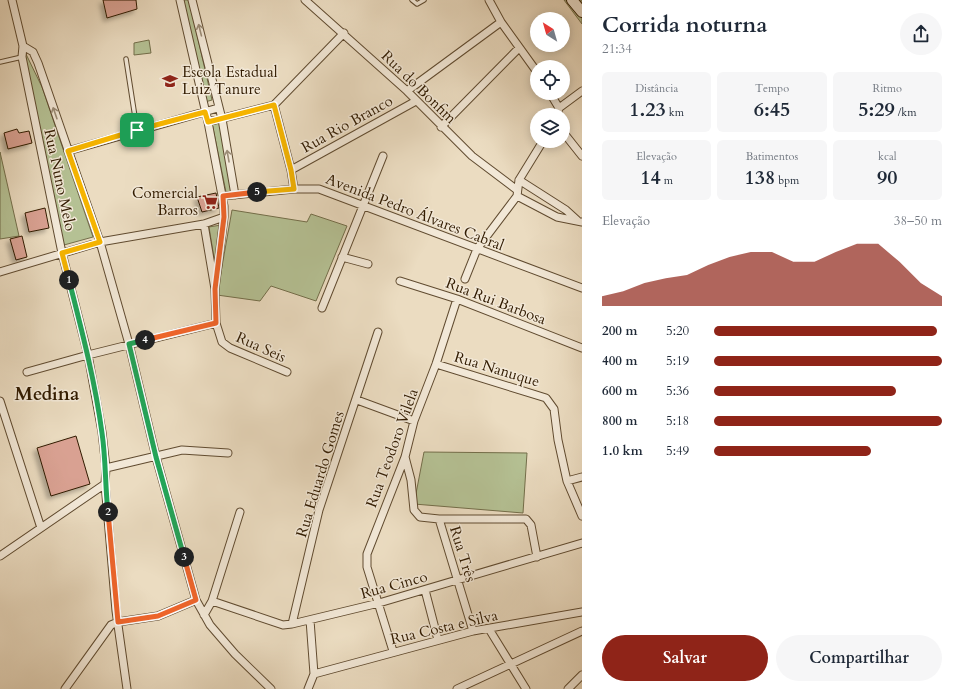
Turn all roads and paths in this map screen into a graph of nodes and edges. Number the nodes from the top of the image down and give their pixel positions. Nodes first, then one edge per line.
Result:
1 (12, 0) edge
2 (180, 0) edge
3 (192, 0) edge
4 (305, 0) edge
5 (412, 0) edge
6 (424, 0) edge
7 (489, 0) edge
8 (572, 0) edge
9 (582, 12) edge
10 (501, 22) junction
11 (344, 34) junction
12 (23, 46) junction
13 (519, 48) junction
14 (22, 57) junction
15 (126, 59) dead end
16 (0, 62) edge
17 (530, 63) edge
18 (407, 91) junction
19 (582, 91) edge
20 (416, 101) junction
21 (274, 105) junction
22 (218, 108) junction
23 (562, 108) edge
24 (205, 112) junction
25 (222, 119) junction
26 (208, 122) junction
27 (441, 127) junction
28 (137, 130) junction
29 (570, 141) edge
30 (539, 148) edge
31 (68, 151) junction
32 (383, 156) dead end
33 (582, 156) edge
34 (291, 170) junction
35 (519, 180) junction
36 (294, 189) junction
37 (517, 193) junction
38 (235, 195) junction
39 (223, 196) junction
40 (363, 205) junction
41 (224, 217) junction
42 (580, 221) edge
43 (204, 224) junction
44 (100, 242) junction
45 (477, 249) junction
46 (62, 253) junction
47 (342, 257) junction
48 (368, 264) dead end
49 (0, 272) edge
50 (465, 279) dead end
51 (400, 280) dead end
52 (582, 288) edge
53 (215, 289) junction
54 (457, 299) junction
55 (322, 308) dead end
56 (216, 323) junction
57 (378, 332) dead end
58 (129, 344) junction
59 (582, 348) edge
60 (88, 355) junction
61 (436, 364) junction
62 (28, 372) dead end
63 (287, 372) dead end
64 (357, 400) junction
65 (0, 401) edge
66 (414, 421) junction
67 (228, 453) dead end
68 (156, 457) junction
69 (405, 457) junction
70 (106, 468) junction
71 (582, 476) edge
72 (567, 481) junction
73 (105, 484) junction
74 (240, 512) dead end
75 (582, 516) edge
76 (439, 519) junction
77 (40, 528) junction
78 (582, 543) edge
79 (0, 556) edge
80 (537, 556) junction
81 (458, 581) junction
82 (425, 590) junction
83 (196, 600) junction
84 (212, 601) junction
85 (379, 603) junction
86 (582, 612) edge
87 (204, 615) junction
88 (310, 620) junction
89 (118, 622) junction
90 (292, 624) junction
91 (489, 629) junction
92 (473, 631) junction
93 (582, 631) edge
94 (438, 640) junction
95 (393, 651) junction
96 (510, 665) junction
97 (314, 674) junction
98 (582, 675) edge
99 (65, 689) edge
100 (127, 689) edge
101 (271, 689) edge
102 (308, 689) edge
103 (457, 689) edge
104 (526, 689) edge
105 (568, 689) edge

1 - 12 street, Rua Nuno Melo
2 - 24 street
22 -> 3 street
4 - 11 street, Rua do Bonfim
5 - 6 lane
7 - 10 street
8 - 9 main road
10 - 13 street
10 - 18 street
11 - 18 street, Rua do Bonfim
11 - 21 street
12 - 14 street, Rua Nuno Melo
31 -> 12 street
13 - 17 street
13 - 27 street
14 - 16 lane
14 - 46 street, Rua Nuno Melo
15 - 28 lane
18 - 20 street, Rua do Bonfim
19 - 23 street
20 - 27 street, Rua do Bonfim
20 - 34 street, Rua Rio Branco
21 - 25 street
21 - 34 street
22 - 24 street
22 - 25 street
24 - 26 street
24 - 28 street
25 - 26 street
38 -> 25 street
26 - 39 street
27 - 37 street, Rua do Bonfim
28 - 31 street
29 - 33 street
30 - 35 street
31 - 44 street
32 - 40 street
34 - 36 street
35 - 37 street
35 - 42 street, Rua do Bonfim
36 - 38 street, Avenida Pedro Álvares Cabral
36 - 40 street, Avenida Pedro Álvares Cabral
37 - 42 street, Rua do Bonfim
37 - 45 street
38 - 39 street, Avenida Pedro Álvares Cabral
39 - 41 street
40 - 45 street, Avenida Pedro Álvares Cabral
40 - 47 street
41 - 43 street
41 - 53 street
43 - 44 street
43 - 53 street
44 - 46 street
44 - 58 street
45 - 50 street
45 - 52 street, Avenida Pedro Álvares Cabral
46 - 49 street
46 - 60 street, Rua Nuno Melo
47 - 48 street
47 - 55 street
51 - 54 street, Rua Rui Barbosa
53 - 56 street, Rua Seis
54 - 59 street, Rua Rui Barbosa
54 - 61 street, Rua Teodoro Vilela
56 - 58 street
56 - 63 street, Rua Seis
57 - 64 street, Rua Eduardo Gomes
58 - 60 street
58 - 68 street
60 - 62 street
60 - 70 street, Rua Nuno Melo
61 - 66 street, Rua Teodoro Vilela
61 - 72 street, Rua Nanuque
64 - 66 street
64 - 90 street, Rua Eduardo Gomes
65 - 77 street
66 - 69 street, Rua Teodoro Vilela
67 - 68 street
68 - 70 street
68 - 83 street
69 - 76 street, Rua Três
69 - 85 street, Rua Teodoro Vilela
70 - 73 street, Rua Nuno Melo
71 - 72 street
72 - 75 street, Rua Nanuque
73 - 77 street
73 - 89 street, Rua Nuno Melo
74 - 84 street
76 - 80 street
76 - 81 street, Rua Três
77 - 79 street
78 - 80 street, Rua Cinco
80 - 81 street, Rua Cinco
81 - 82 street, Rua Cinco
81 - 92 street, Rua Três
82 - 85 street, Rua Cinco
82 - 94 street
83 - 87 street
83 - 89 street
84 - 87 street
84 - 90 street, Rua Cinco
85 - 88 street, Rua Cinco
85 - 95 street, Rua Teodoro Vilela
86 - 91 street, Rua Costa e Silva
87 - 101 street
88 - 90 street, Rua Cinco
88 - 97 street
89 - 99 street
89 - 100 street, Rua Nuno Melo
91 - 92 street, Rua Costa e Silva
91 - 96 street
92 - 94 street, Rua Costa e Silva
93 - 96 street
94 - 95 street, Rua Costa e Silva
95 - 97 street, Rua Costa e Silva
96 - 103 street
96 - 104 street
97 - 102 street
98 - 105 street

